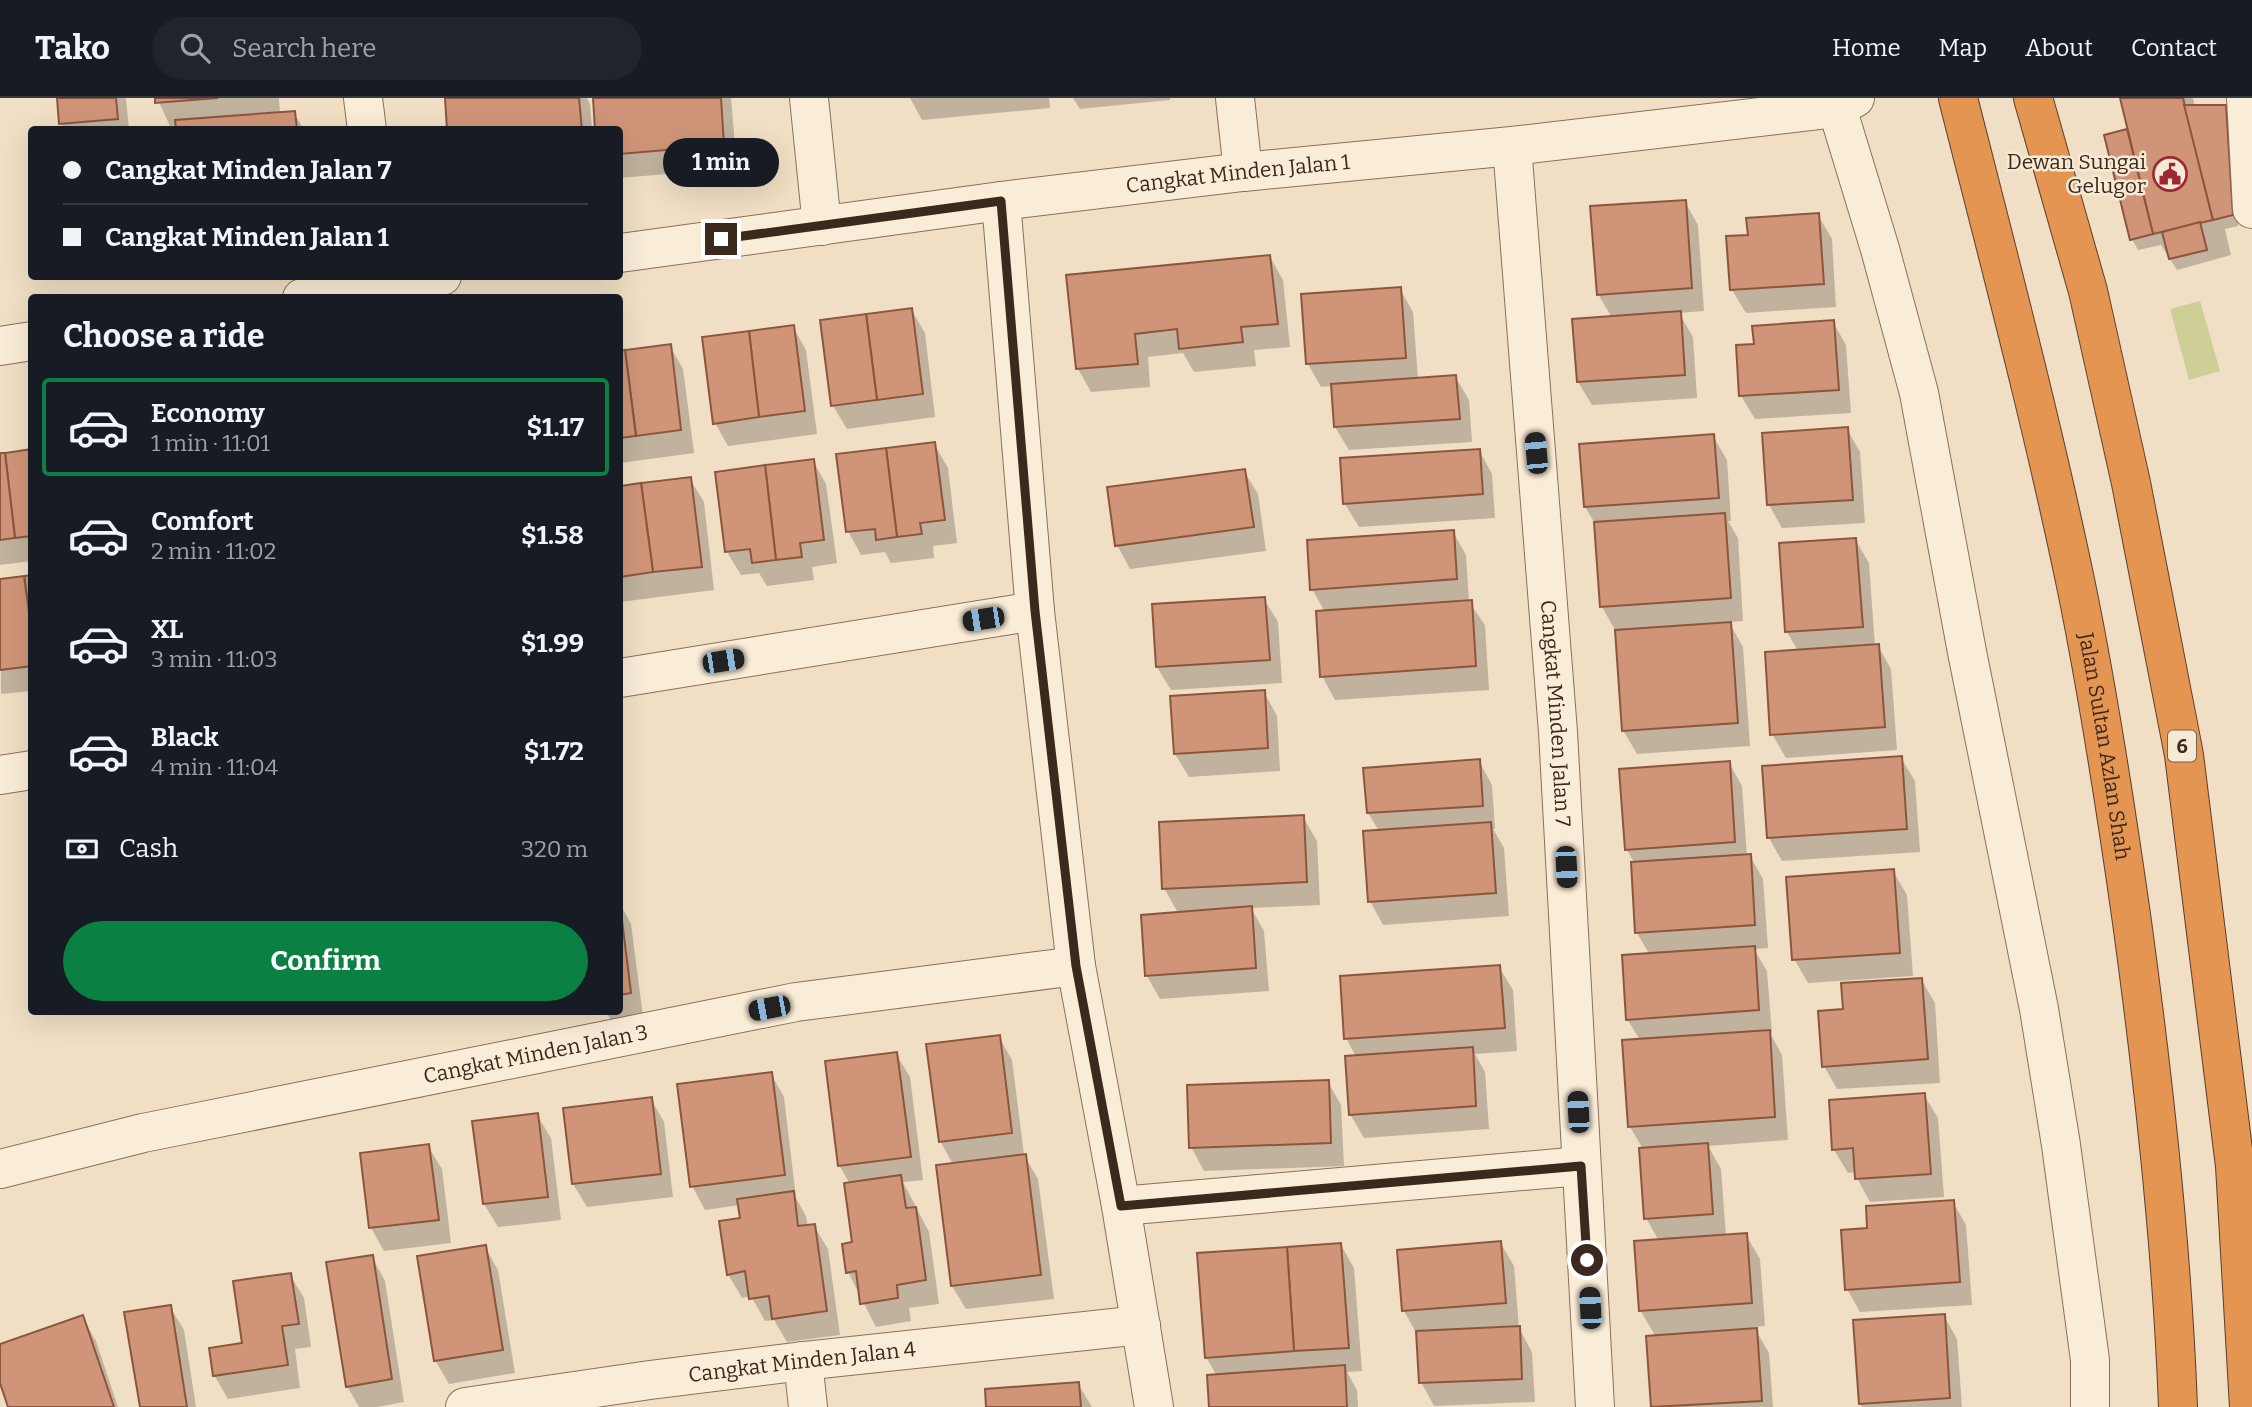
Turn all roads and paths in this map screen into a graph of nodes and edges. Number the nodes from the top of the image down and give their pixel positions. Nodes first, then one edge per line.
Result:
1 (363, 98) edge
2 (809, 98) edge
3 (1235, 98) edge
4 (1958, 98) edge
5 (2034, 98) edge
6 (2246, 98) edge
7 (1842, 101) edge
8 (366, 126) edge
9 (1512, 146) junction
10 (1243, 172) junction
11 (1001, 201) junction
12 (2252, 209) edge
13 (822, 226) junction
14 (623, 253) edge
15 (383, 280) edge
16 (320, 294) edge
17 (28, 342) edge
18 (0, 346) edge
19 (1035, 611) junction
20 (623, 678) edge
21 (28, 771) edge
22 (0, 775) edge
23 (1076, 966) junction
24 (1581, 1166) junction
25 (0, 1170) edge
26 (1121, 1206) junction
27 (1141, 1325) junction
28 (803, 1361) junction
29 (465, 1407) edge
30 (808, 1407) edge
31 (1154, 1407) edge
32 (1595, 1407) edge
33 (2090, 1407) edge
34 (2178, 1407) edge
35 (2249, 1407) edge

1 - 8 street
2 - 13 street
3 - 10 street
4 - 34 highway, Jalan Sultan Azlan Shah
5 - 35 highway, 6
6 - 12 street
7 - 9 street, Cangkat Minden Jalan 1
7 - 33 street
9 - 10 street, Cangkat Minden Jalan 1
9 - 24 street, Cangkat Minden Jalan 7
10 - 11 street, Cangkat Minden Jalan 1
11 - 13 street, Cangkat Minden Jalan 1
11 - 19 street
13 - 14 street, Cangkat Minden Jalan 1
15 - 16 street
17 - 18 street
19 - 20 street
19 - 23 street
21 - 22 street
23 - 25 street, Cangkat Minden Jalan 3
23 - 26 street
24 - 26 street
24 - 32 street, Cangkat Minden Jalan 7
26 - 27 street
27 - 28 street, Cangkat Minden Jalan 4
27 - 31 street
28 - 29 street, Cangkat Minden Jalan 4
28 - 30 street

